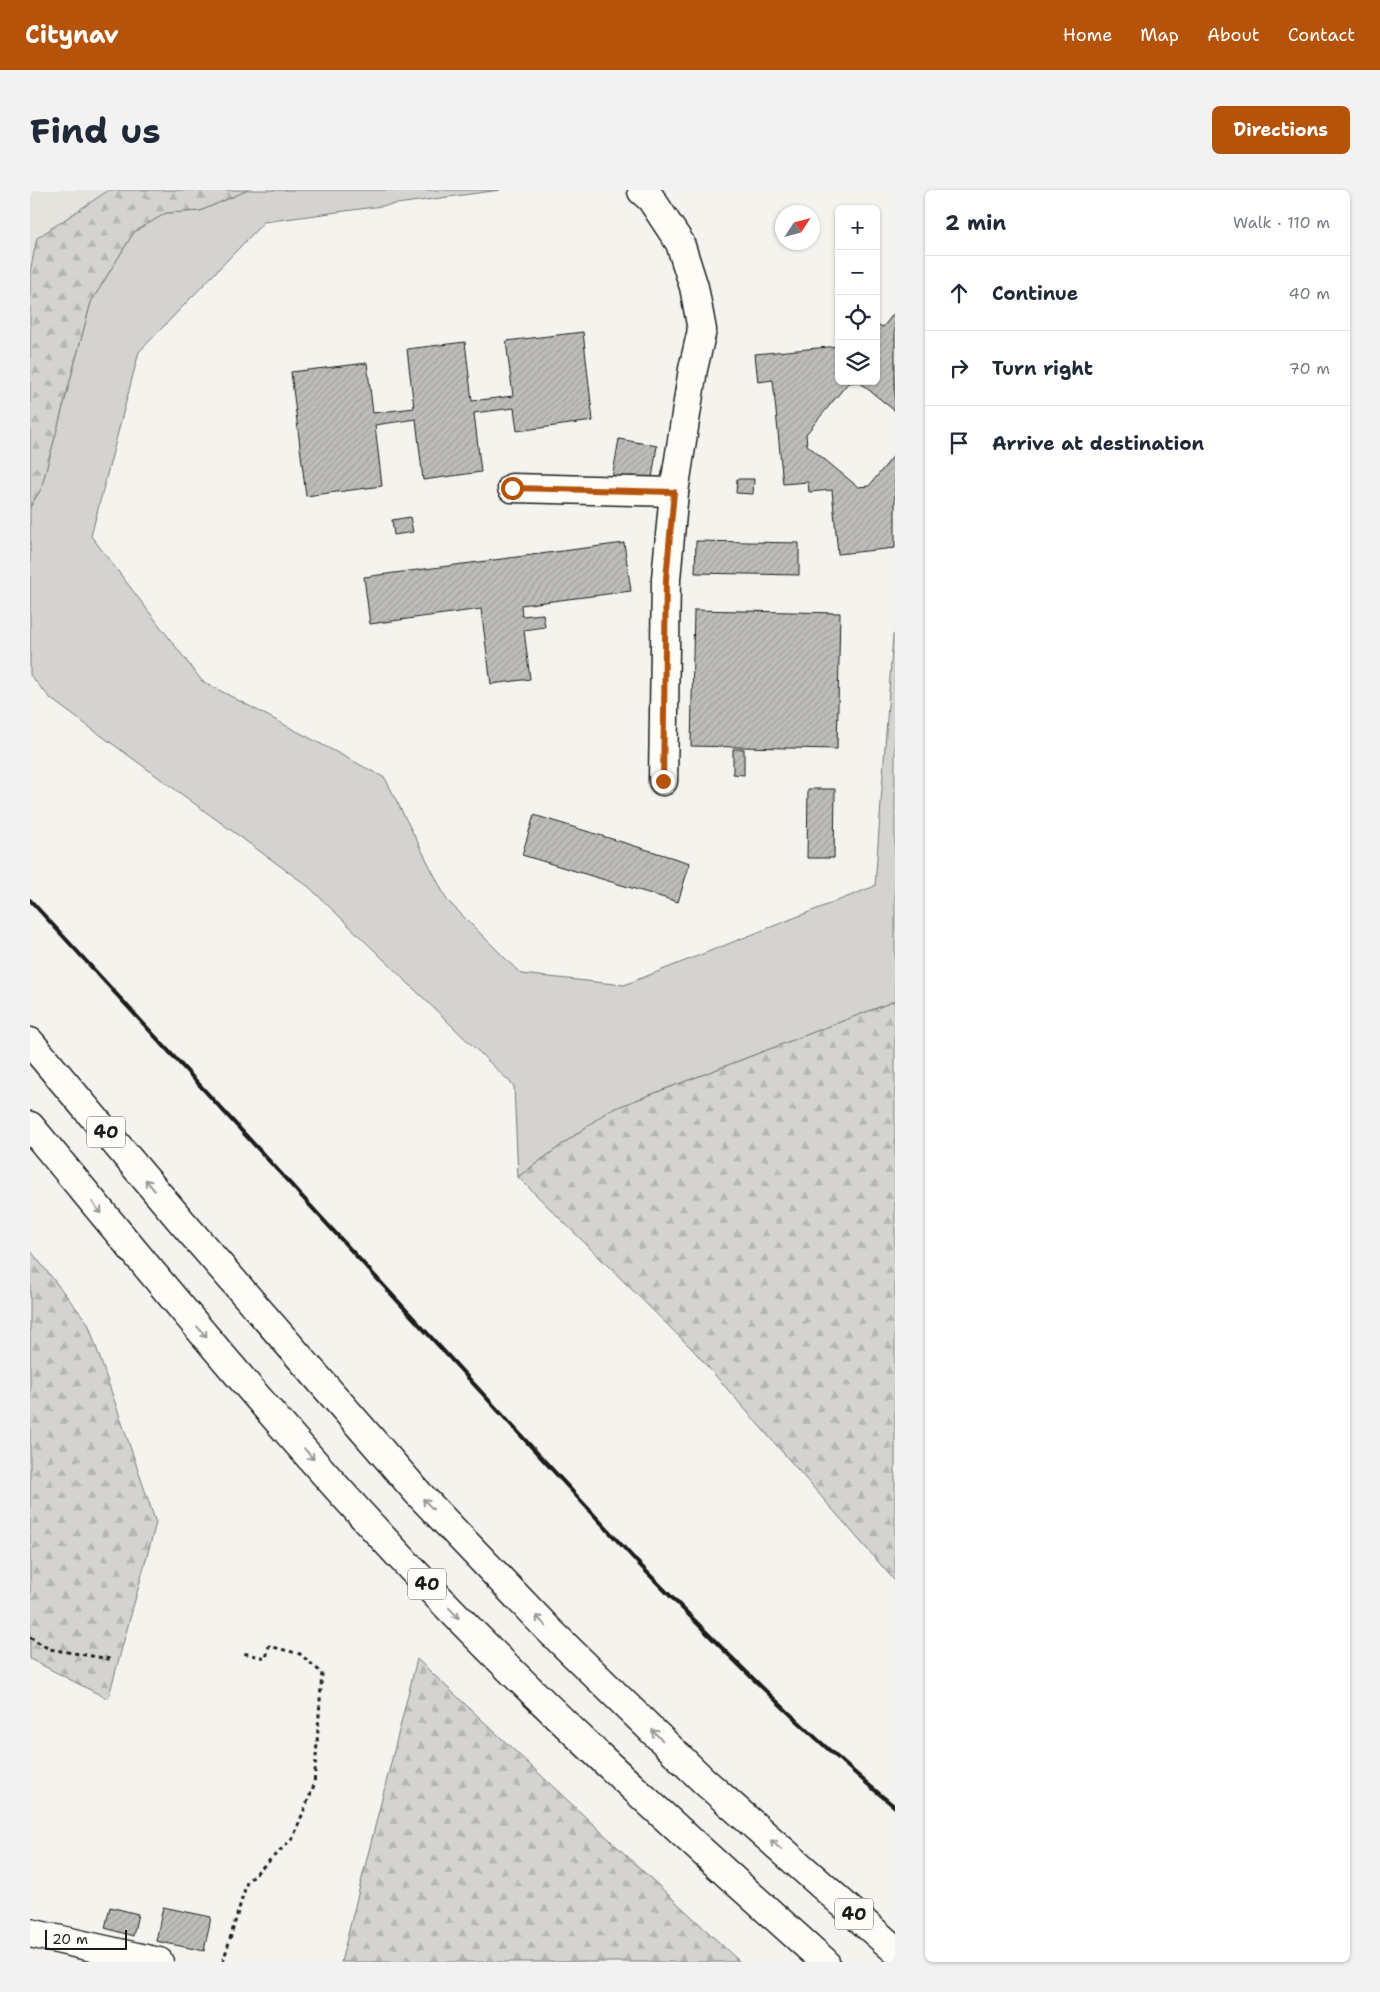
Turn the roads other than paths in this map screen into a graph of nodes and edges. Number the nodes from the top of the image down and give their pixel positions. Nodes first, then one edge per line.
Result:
1 (644, 190) edge
2 (512, 488) dead end
3 (674, 492) junction
4 (663, 781) dead end
5 (30, 1042) edge
6 (30, 1126) edge
7 (812, 1877) junction
8 (30, 1934) edge
9 (895, 1935) edge
10 (895, 1950) edge
11 (159, 1962) edge
12 (825, 1962) edge

1 - 3 main road
2 - 3 main road
3 - 4 main road
7 -> 5 main road, 40
6 -> 12 main road, 40
7 - 9 main road
7 - 10 main road, 40
8 - 11 main road

